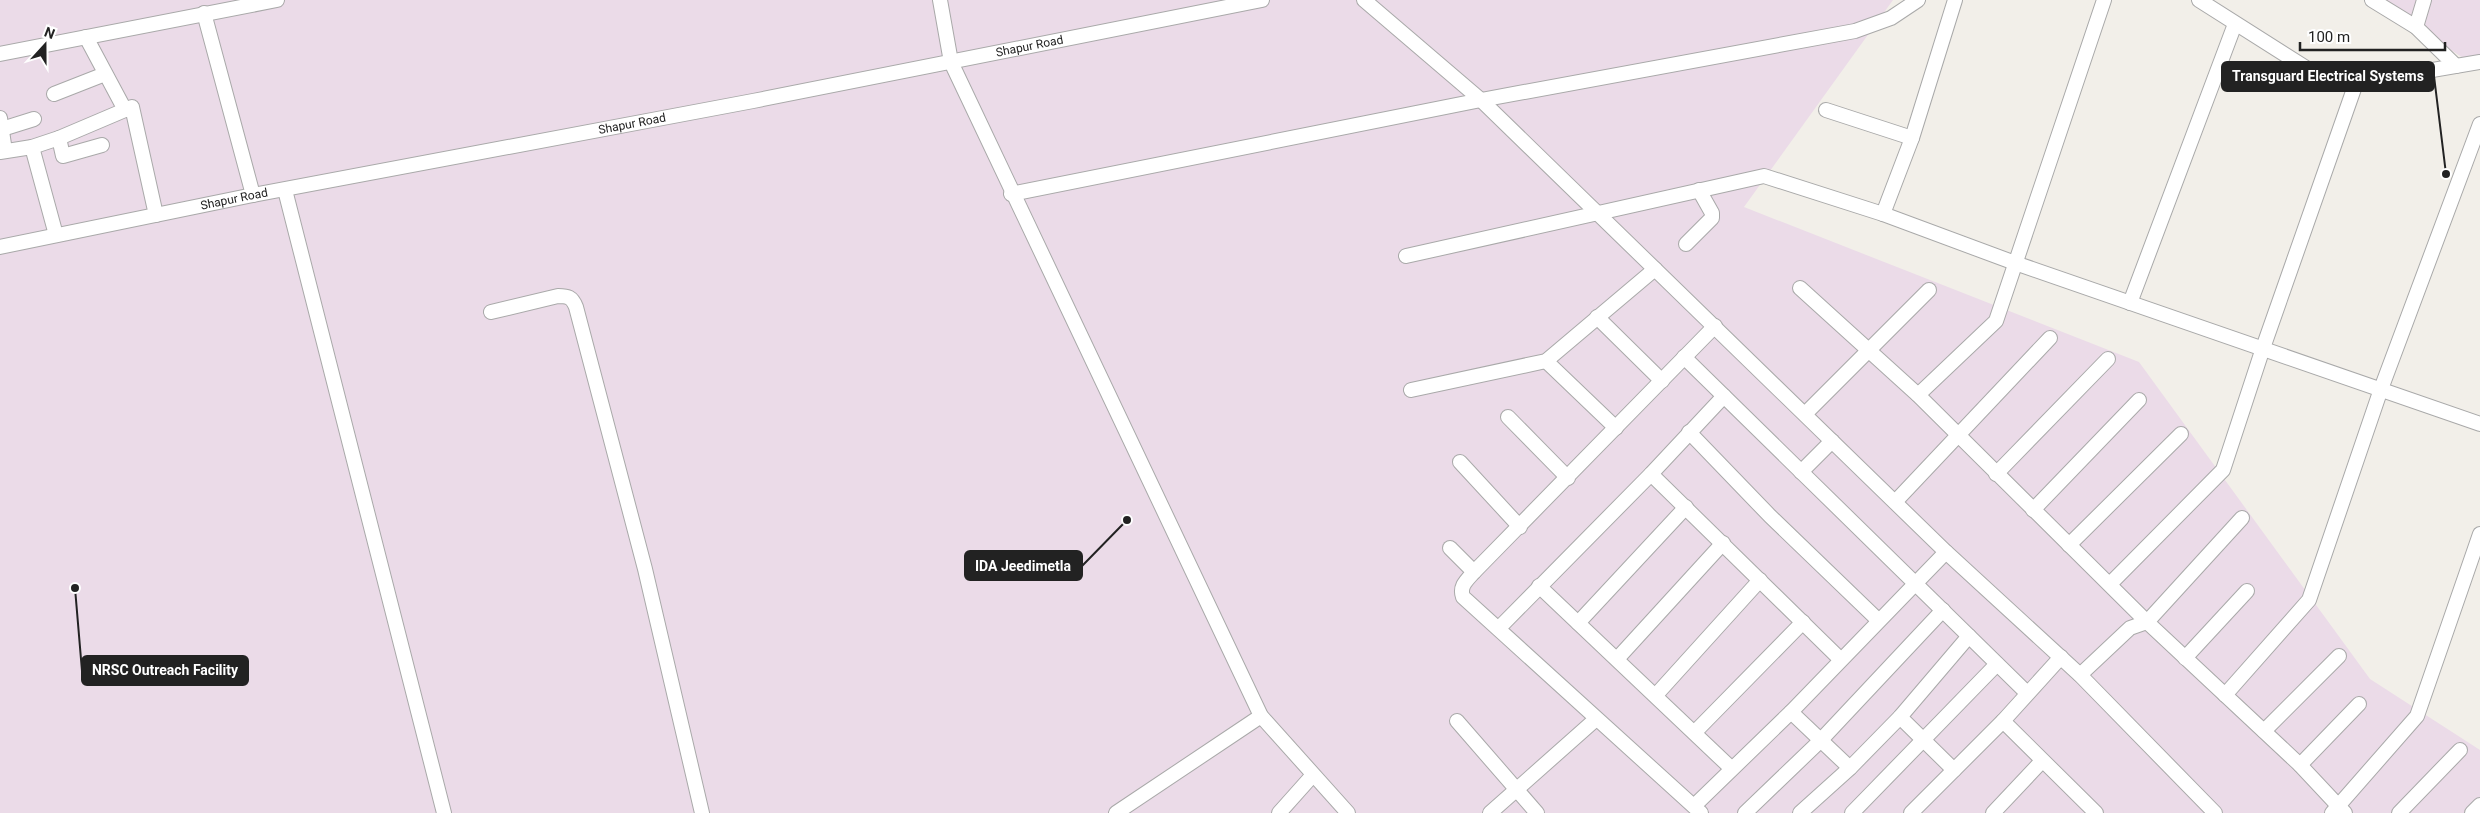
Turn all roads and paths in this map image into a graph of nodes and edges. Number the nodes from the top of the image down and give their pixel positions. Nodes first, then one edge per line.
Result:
1 (277, 0) edge
2 (940, 0) edge
3 (1262, 0) edge
4 (1364, 0) edge
5 (1918, 0) edge
6 (1955, 0) edge
7 (2104, 0) edge
8 (2199, 0) edge
9 (2424, 0) edge
10 (2373, 1) edge
11 (204, 13) junction
12 (2235, 24) junction
13 (2416, 27) junction
14 (86, 37) junction
15 (0, 54) edge
16 (951, 62) junction
17 (2480, 62) edge
18 (2456, 66) junction
19 (105, 74) junction
20 (2356, 83) junction
21 (54, 94) dead end
22 (1481, 100) junction
23 (125, 110) junction
24 (1826, 110) dead end
25 (34, 120) dead end
26 (1, 124) edge
27 (2480, 124) edge
28 (59, 138) junction
29 (1912, 138) junction
30 (102, 145) dead end
31 (32, 147) junction
32 (3, 152) edge
33 (285, 190) junction
34 (1699, 190) junction
35 (1011, 194) junction
36 (253, 195) junction
37 (1599, 213) junction
38 (156, 214) junction
39 (1883, 214) junction
40 (56, 235) junction
41 (1686, 244) dead end
42 (0, 247) edge
43 (1406, 256) dead end
44 (2015, 263) junction
45 (1655, 269) junction
46 (1800, 288) dead end
47 (1930, 290) dead end
48 (2130, 302) junction
49 (490, 312) dead end
50 (1598, 317) junction
51 (1714, 326) junction
52 (2050, 338) dead end
53 (2263, 348) junction
54 (1870, 350) junction
55 (1684, 357) junction
56 (2108, 359) dead end
57 (1546, 361) junction
58 (1662, 381) junction
59 (2381, 389) junction
60 (1411, 390) dead end
61 (1918, 395) junction
62 (1724, 396) junction
63 (2139, 400) dead end
64 (1805, 414) junction
65 (1508, 418) dead end
66 (2480, 424) edge
67 (1616, 428) junction
68 (1689, 432) junction
69 (1957, 434) junction
70 (2181, 434) dead end
71 (1832, 441) junction
72 (1460, 462) dead end
73 (1801, 472) junction
74 (1651, 474) junction
75 (1996, 474) junction
76 (1568, 478) junction
77 (1895, 502) junction
78 (1686, 507) junction
79 (2034, 510) junction
80 (2242, 518) dead end
81 (1520, 527) junction
82 (2480, 534) edge
83 (1723, 543) junction
84 (2069, 545) junction
85 (1450, 548) dead end
86 (1946, 552) junction
87 (1474, 572) junction
88 (1760, 580) junction
89 (1915, 583) junction
90 (2110, 584) junction
91 (1539, 586) junction
92 (2247, 592) dead end
93 (1943, 610) junction
94 (1878, 620) junction
95 (1578, 622) junction
96 (1803, 622) junction
97 (2147, 622) junction
98 (1499, 628) junction
99 (1969, 636) junction
100 (2339, 656) dead end
101 (2061, 657) junction
102 (1617, 658) junction
103 (1840, 658) junction
104 (2185, 658) junction
105 (1997, 664) junction
106 (2080, 675) junction
107 (2027, 693) junction
108 (2225, 694) junction
109 (1656, 695) junction
110 (2359, 704) dead end
111 (1791, 712) junction
112 (1261, 716) junction
113 (1900, 717) junction
114 (1596, 719) junction
115 (1457, 721) dead end
116 (2003, 722) junction
117 (2264, 731) junction
118 (1695, 732) junction
119 (1923, 740) junction
120 (1820, 741) junction
121 (2460, 750) dead end
122 (2042, 761) junction
123 (2300, 765) junction
124 (1730, 768) junction
125 (1850, 768) junction
126 (1954, 770) junction
127 (1312, 776) junction
128 (1516, 791) junction
129 (2480, 805) edge
130 (1698, 809) edge
131 (2338, 811) edge
132 (2093, 812) edge
133 (444, 813) edge
134 (702, 813) edge
135 (1116, 813) edge
136 (1279, 813) edge
137 (1348, 813) edge
138 (1490, 813) edge
139 (1536, 813) edge
140 (1745, 813) edge
141 (1800, 813) edge
142 (1852, 813) edge
143 (1911, 813) edge
144 (1993, 813) edge
145 (2215, 813) edge
146 (2399, 813) edge
147 (2472, 813) edge

1 - 11 street
2 - 16 street
3 - 16 street, Shapur Road
4 - 22 street
5 - 22 street
6 - 29 street
7 - 44 street
8 - 12 street
9 - 13 street
10 - 13 street
11 - 14 street
11 - 36 street
12 - 20 street
12 - 48 street
13 - 18 street
14 - 15 street
14 - 19 street
16 - 33 street, Shapur Road
16 - 35 street
17 - 18 street
18 - 20 street
19 - 21 street
19 - 23 street
20 - 53 street
22 - 35 street
22 - 37 street
23 - 28 street
23 - 38 street
24 - 29 street
25 - 26 street
26 - 32 street
27 - 59 street
28 - 30 street
28 - 31 street
29 - 39 street
31 - 32 street
31 - 40 street
33 - 36 street, Shapur Road
33 - 133 street
34 - 37 street
34 - 39 street
34 - 41 street
35 - 112 street
36 - 38 street, Shapur Road
37 - 43 street
37 - 45 street
38 - 40 street, Shapur Road
39 - 44 street
40 - 42 street, Shapur Road
44 - 48 street
44 - 61 street
45 - 50 street
45 - 51 street
46 - 54 street
47 - 54 street
48 - 53 street
49 - 134 street
50 - 57 street
50 - 58 street
51 - 55 street
51 - 64 street
52 - 69 street
53 - 59 street
53 - 90 street
54 - 61 street
54 - 64 street
55 - 58 street
55 - 62 street
56 - 75 street
57 - 60 street
57 - 67 street
58 - 67 street
59 - 66 street
59 - 108 street
61 - 69 street
62 - 68 street
62 - 73 street
63 - 79 street
64 - 71 street
65 - 76 street
67 - 76 street
68 - 74 street
68 - 94 street
69 - 75 street
69 - 77 street
70 - 84 street
71 - 73 street
71 - 77 street
72 - 81 street
73 - 89 street
74 - 78 street
74 - 91 street
75 - 79 street
76 - 81 street
77 - 86 street
78 - 83 street
78 - 95 street
79 - 84 street
80 - 97 street
81 - 87 street
82 - 131 street
83 - 88 street
83 - 102 street
84 - 90 street
85 - 87 street
86 - 89 street
86 - 101 street
87 - 98 street
88 - 96 street
88 - 109 street
89 - 93 street
89 - 94 street
90 - 97 street
91 - 95 street
91 - 98 street
92 - 104 street
93 - 99 street
93 - 120 street
94 - 103 street
95 - 102 street
96 - 103 street
96 - 118 street
97 - 104 street
97 - 106 street
98 - 114 street
99 - 105 street
99 - 113 street
100 - 117 street
101 - 106 street
101 - 107 street
102 - 109 street
103 - 111 street
104 - 108 street
105 - 107 street
105 - 119 street
106 - 145 street
107 - 116 street
108 - 117 street
109 - 118 street
110 - 123 street
111 - 120 street
111 - 124 street
112 - 127 street
112 - 135 street
113 - 119 street
113 - 125 street
114 - 128 street
114 - 130 street
115 - 128 street
116 - 122 street
116 - 126 street
117 - 123 street
118 - 124 street
119 - 126 street
119 - 142 street
120 - 125 street
120 - 140 street
121 - 146 street
122 - 132 street
122 - 144 street
123 - 131 street
124 - 130 street
125 - 141 street
126 - 143 street
127 - 136 street
127 - 137 street
128 - 138 street
128 - 139 street
129 - 147 street

